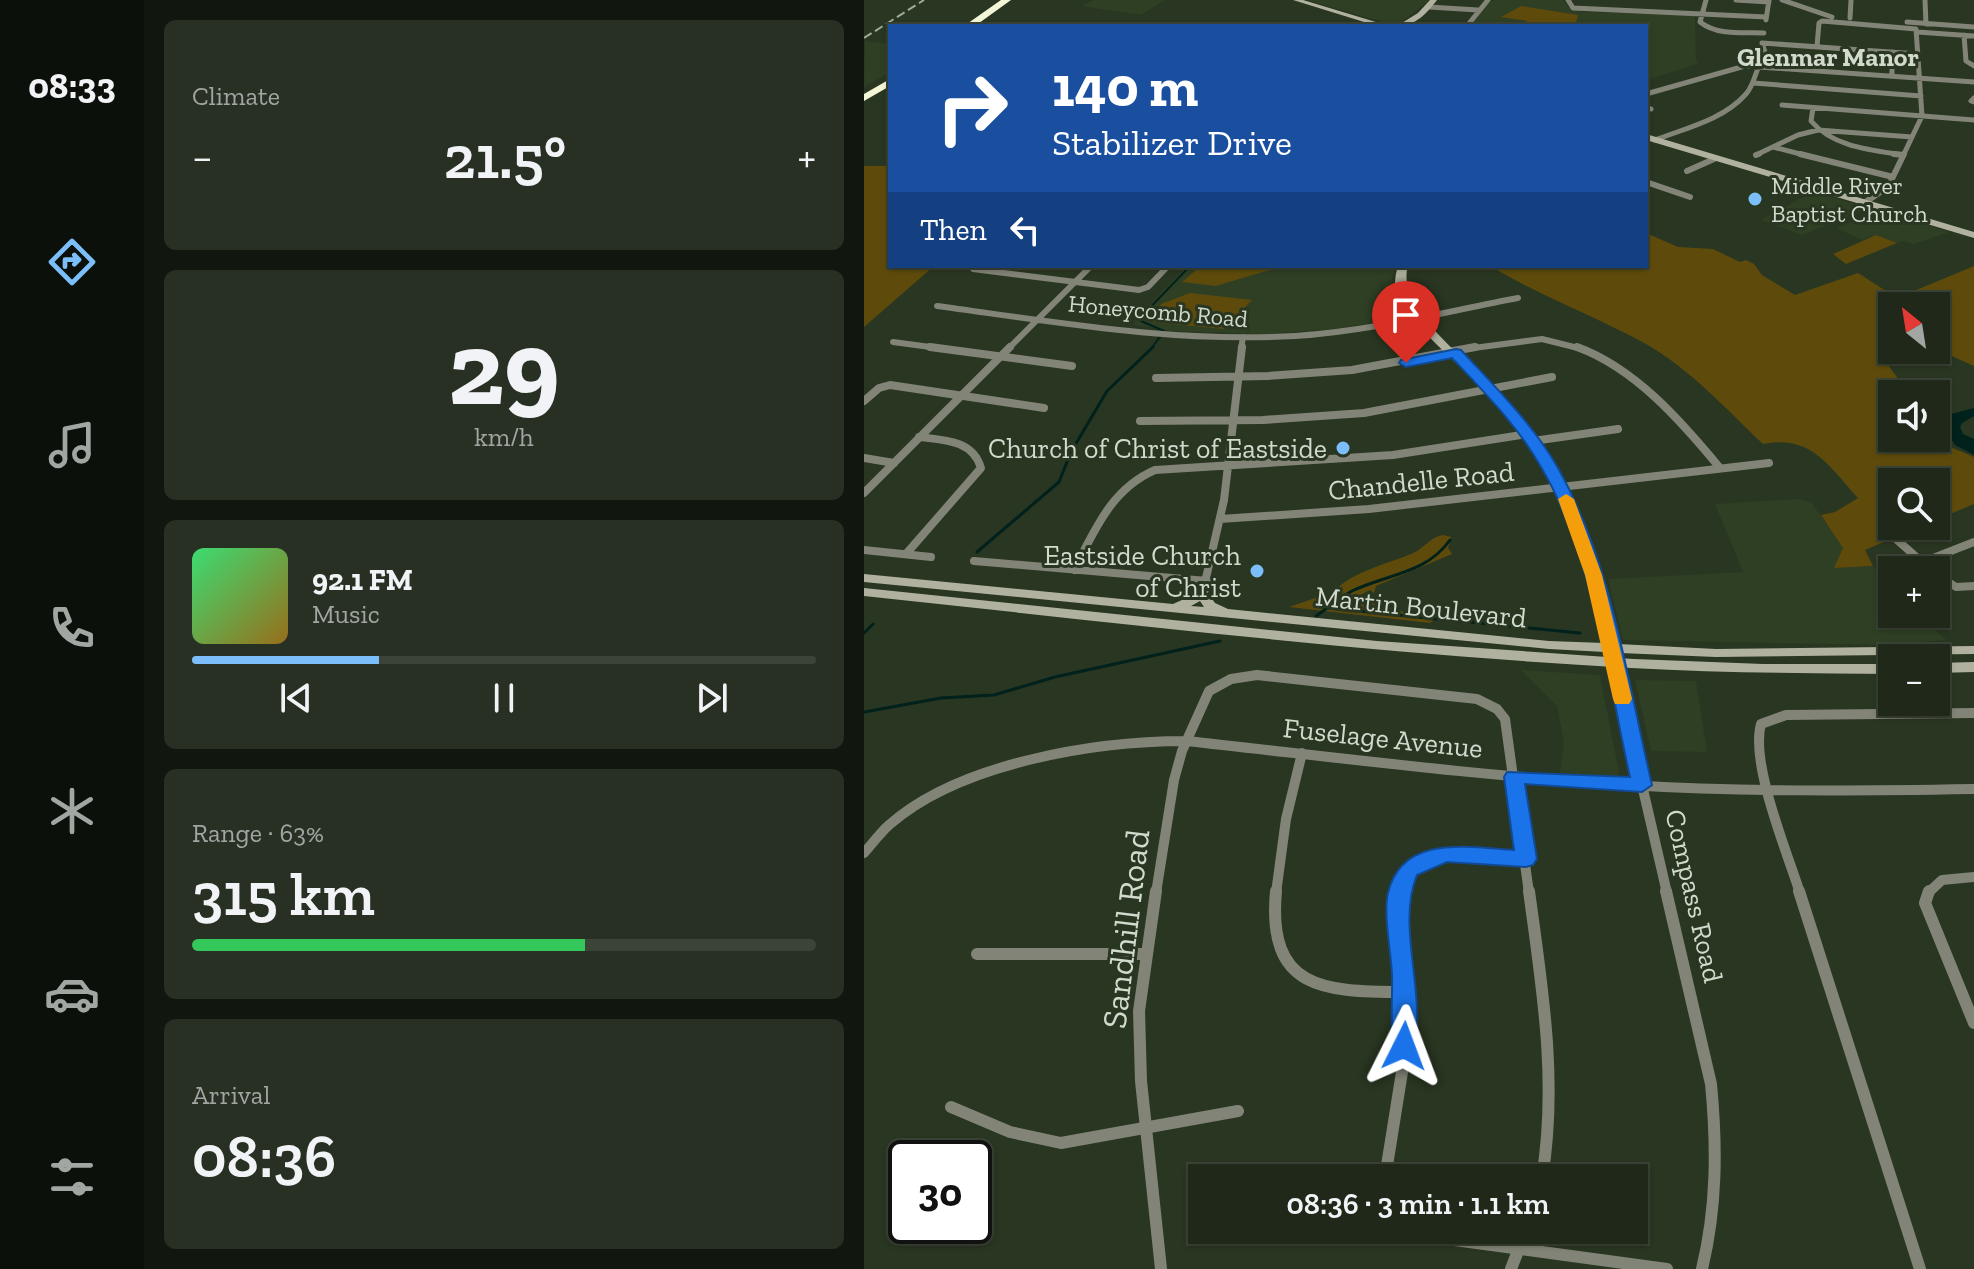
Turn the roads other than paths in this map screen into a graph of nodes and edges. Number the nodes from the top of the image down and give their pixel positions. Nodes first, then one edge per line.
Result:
1 (1007, 0) edge
2 (1016, 0) edge
3 (1296, 0) edge
4 (1488, 0) edge
5 (1568, 0) edge
6 (1706, 0) edge
7 (1736, 0) edge
8 (1782, 0) edge
9 (1851, 0) edge
10 (1925, 0) edge
11 (1769, 1) edge
12 (1431, 4) edge
13 (1478, 10) junction
14 (1702, 13) junction
15 (1766, 17) junction
16 (1850, 18) junction
17 (972, 24) edge
18 (982, 24) edge
19 (1378, 24) edge
20 (1405, 24) edge
21 (1468, 24) edge
22 (1926, 24) junction
23 (1974, 27) edge
24 (1917, 32) junction
25 (1764, 33) junction
26 (1964, 35) junction
27 (1974, 36) edge
28 (1762, 43) junction
29 (1817, 46) junction
30 (1966, 50) junction
31 (1974, 51) edge
32 (1892, 52) junction
33 (1918, 54) junction
34 (1757, 66) junction
35 (1974, 66) edge
36 (1892, 76) junction
37 (888, 77) edge
38 (1920, 78) junction
39 (1974, 82) edge
40 (888, 83) edge
41 (1753, 83) junction
42 (864, 91) edge
43 (1648, 93) edge
44 (1921, 96) junction
45 (864, 98) edge
46 (1782, 105) dead end
47 (1813, 108) junction
48 (1922, 116) junction
49 (1974, 120) edge
50 (1818, 130) junction
51 (1912, 137) junction
52 (1649, 140) edge
53 (1773, 147) junction
54 (1756, 155) dead end
55 (1903, 155) junction
56 (1714, 159) junction
57 (1687, 171) dead end
58 (1893, 177) junction
59 (1648, 183) edge
60 (1690, 197) dead end
61 (1864, 203) junction
62 (1974, 235) edge
63 (1089, 268) edge
64 (1166, 268) edge
65 (1403, 268) edge
66 (973, 269) dead end
67 (1075, 283) junction
68 (1518, 298) dead end
69 (937, 306) dead end
70 (1420, 317) junction
71 (1040, 319) junction
72 (1243, 337) junction
73 (893, 342) dead end
74 (1456, 353) junction
75 (1002, 356) junction
76 (1072, 366) dead end
77 (1552, 377) dead end
78 (1156, 378) dead end
79 (1237, 378) junction
80 (1490, 390) junction
81 (961, 395) junction
82 (864, 401) edge
83 (1044, 408) dead end
84 (1140, 421) dead end
85 (1232, 421) junction
86 (1618, 429) dead end
87 (919, 437) junction
88 (1531, 438) junction
89 (864, 458) edge
90 (894, 463) junction
91 (1769, 463) dead end
92 (1227, 468) junction
93 (1720, 468) junction
94 (1560, 487) junction
95 (864, 493) edge
96 (1220, 519) junction
97 (1897, 540) edge
98 (1974, 542) edge
99 (864, 550) edge
100 (906, 554) junction
101 (1916, 556) edge
102 (1938, 556) edge
103 (931, 557) dead end
104 (974, 561) dead end
105 (1074, 570) junction
106 (864, 578) edge
107 (1950, 583) edge
108 (1974, 586) edge
109 (1204, 588) junction
110 (864, 592) edge
111 (1170, 609) junction
112 (1229, 615) junction
113 (1974, 650) edge
114 (1613, 656) junction
115 (1974, 667) edge
116 (1950, 668) edge
117 (1878, 669) edge
118 (1974, 713) edge
119 (1186, 741) junction
120 (1302, 753) junction
121 (1514, 777) junction
122 (1642, 785) junction
123 (1974, 789) edge
124 (1767, 790) junction
125 (865, 849) edge
126 (1526, 859) junction
127 (1974, 877) edge
128 (977, 954) dead end
129 (1146, 954) junction
130 (1404, 992) junction
131 (1974, 1023) edge
132 (951, 1107) dead end
133 (1238, 1111) dead end
134 (1147, 1129) junction
135 (1387, 1164) edge
136 (1544, 1164) edge
137 (1483, 1244) edge
138 (1521, 1244) edge
139 (1519, 1249) junction
140 (1161, 1269) edge
141 (1511, 1269) edge
142 (1667, 1269) edge
143 (1702, 1269) edge
144 (1920, 1269) edge

1 - 17 highway
2 - 18 highway
3 - 19 main road
4 - 13 street
5 - 14 street
6 - 14 street
7 - 11 street
8 - 16 street
9 - 16 street
10 - 22 street
11 - 15 street
12 - 13 street
12 - 20 main road
13 - 21 street
14 - 15 street
14 - 25 street
15 - 25 street
16 - 22 street
22 - 23 street
24 - 26 street
24 - 29 street
24 - 33 street
25 - 28 street
26 - 27 street
26 - 30 street
28 - 29 street
28 - 34 street
28 - 34 street
29 - 32 street
30 - 31 street
30 - 35 street
32 - 33 street
32 - 36 street
33 - 38 street
34 - 36 street
34 - 41 street
34 - 43 street
36 - 38 street
37 - 42 highway
38 - 39 street
38 - 44 street
40 - 45 highway
41 - 44 street
41 - 52 street
44 - 48 street
46 - 47 street
47 - 48 street
47 - 50 street
48 - 49 street
48 - 51 street
50 - 51 street
50 - 53 street
50 - 55 street
51 - 55 street
52 - 56 main road
53 - 54 street
53 - 58 street
55 - 58 street
56 - 57 street
56 - 61 main road
58 - 61 street
59 - 60 street
61 - 62 main road
63 - 67 street
64 - 67 street
65 - 70 main road, Compass Road
66 - 67 street
67 - 71 street
68 - 70 street, Honeycomb Road
69 - 71 street, Honeycomb Road
70 - 72 street, Honeycomb Road
70 - 74 main road, Compass Road
71 - 72 street, Honeycomb Road
71 - 75 street
72 - 79 street
73 - 75 street
74 - 79 street
74 - 80 main road, Compass Road
74 - 93 street
75 - 76 street
75 - 81 street
77 - 80 street
78 - 79 street
79 - 85 street
80 - 85 street
80 - 88 main road, Compass Road
81 - 82 street
81 - 83 street
81 - 87 street
84 - 85 street
85 - 92 street
86 - 88 street
87 - 90 street
87 - 100 street
88 - 92 street
88 - 94 main road, Compass Road
89 - 90 street
90 - 95 street
91 - 93 street, Chandelle Road
92 - 96 street
92 - 105 street
93 - 94 street, Chandelle Road
94 - 96 street, Chandelle Road
94 - 114 main road, Compass Road
96 - 109 street
97 - 101 street
98 - 102 street
99 - 100 street
100 - 103 street
104 - 105 street
105 - 109 street
106 - 111 main road, Martin Boulevard
107 - 108 street
109 - 111 main road
109 - 112 main road
110 - 114 main road, Martin Boulevard
111 - 112 main road, Martin Boulevard
112 - 114 main road, Martin Boulevard
113 - 114 main road, Martin Boulevard
114 - 117 main road, Martin Boulevard
114 - 122 street, Compass Road
115 - 116 main road
118 - 124 street
119 - 120 street, Fuselage Avenue
119 - 121 street, Sandhill Road
119 - 125 street, Fuselage Avenue
119 - 129 street, Sandhill Road
120 - 121 street, Fuselage Avenue
120 - 130 street
121 - 122 street, Fuselage Avenue
121 - 126 street, Sandhill Road
122 - 124 street, Fuselage Avenue
122 - 143 street, Compass Road
123 - 124 street, Fuselage Avenue
124 - 144 street
126 - 130 street
126 - 136 street, Sandhill Road
127 - 131 street
128 - 129 street
129 - 134 street, Sandhill Road
130 - 135 street
132 - 134 street
133 - 134 street
134 - 140 street, Sandhill Road
137 - 139 street
138 - 139 street
139 - 141 street
139 - 142 street

